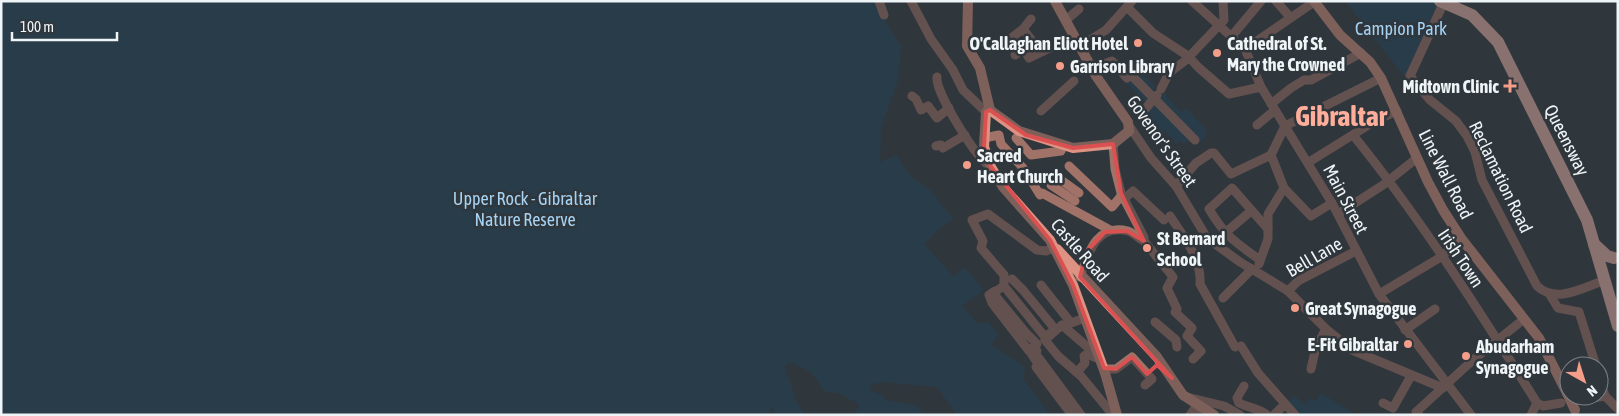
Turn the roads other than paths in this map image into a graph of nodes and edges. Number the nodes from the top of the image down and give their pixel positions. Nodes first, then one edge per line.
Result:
1 (879, 1) edge
2 (911, 1) edge
3 (968, 1) edge
4 (1055, 1) edge
5 (1192, 1) edge
6 (1223, 1) edge
7 (1261, 1) edge
8 (1276, 1) edge
9 (1314, 2) edge
10 (1442, 2) edge
11 (1129, 4) edge
12 (1079, 9) dead end
13 (884, 15) dead end
14 (1290, 17) junction
15 (1065, 18) junction
16 (1031, 19) dead end
17 (1219, 26) junction
18 (1023, 29) junction
19 (1231, 36) junction
20 (1006, 42) dead end
21 (1054, 46) dead end
22 (1080, 46) junction
23 (1024, 49) junction
24 (1245, 49) junction
25 (1361, 52) junction
26 (1015, 55) dead end
27 (1189, 57) junction
28 (1092, 68) junction
29 (937, 77) dead end
30 (1380, 78) junction
31 (1074, 80) dead end
32 (1261, 87) junction
33 (1157, 94) junction
34 (912, 96) dead end
35 (1273, 107) junction
36 (949, 108) junction
37 (1146, 108) dead end
38 (990, 110) junction
39 (1041, 111) dead end
40 (1397, 111) junction
41 (1258, 125) dead end
42 (1285, 126) junction
43 (1130, 127) junction
44 (965, 135) junction
45 (1017, 135) junction
46 (1353, 135) junction
47 (984, 138) junction
48 (1195, 140) dead end
49 (1113, 144) junction
50 (1063, 145) junction
51 (936, 146) dead end
52 (1005, 147) junction
53 (1271, 155) junction
54 (1417, 158) junction
55 (1309, 162) junction
56 (1069, 166) dead end
57 (990, 167) junction
58 (1058, 178) dead end
59 (1389, 180) junction
60 (1051, 185) dead end
61 (1176, 186) junction
62 (1284, 188) junction
63 (1123, 197) junction
64 (1332, 203) junction
65 (1251, 211) junction
66 (1338, 214) junction
67 (1268, 229) junction
68 (1110, 230) junction
69 (1225, 233) junction
70 (1144, 241) junction
71 (1593, 243) junction
72 (1455, 244) dead end
73 (1053, 248) junction
74 (1356, 251) junction
75 (1441, 257) junction
76 (1616, 257) edge
77 (1260, 260) junction
78 (1254, 270) junction
79 (1602, 276) junction
80 (1080, 277) junction
81 (1012, 279) dead end
82 (1003, 285) junction
83 (1041, 285) dead end
84 (995, 291) junction
85 (1288, 291) junction
86 (1379, 294) junction
87 (1550, 295) junction
88 (1223, 298) dead end
89 (1036, 306) junction
90 (1435, 309) dead end
91 (1026, 314) junction
92 (1085, 318) junction
93 (1155, 322) dead end
94 (1519, 323) dead end
95 (1052, 325) junction
96 (1036, 326) junction
97 (1062, 326) junction
98 (1618, 326) edge
99 (1326, 329) junction
100 (1405, 330) junction
101 (1026, 333) junction
102 (1498, 341) junction
103 (1177, 346) dead end
104 (1035, 351) junction
105 (1593, 356) edge
106 (1193, 359) dead end
107 (1101, 362) junction
108 (1079, 365) junction
109 (1311, 369) dead end
110 (1147, 374) junction
111 (1411, 376) junction
112 (1172, 378) junction
113 (1145, 385) dead end
114 (1244, 386) dead end
115 (1445, 386) junction
116 (1185, 396) junction
117 (1383, 403) dead end
118 (1537, 403) junction
119 (1559, 403) edge
120 (1285, 404) junction
121 (1576, 412) edge
122 (1112, 414) edge
123 (1294, 414) edge
124 (1072, 415) edge
125 (1081, 415) edge
126 (1190, 415) edge
127 (1206, 415) edge
128 (1214, 415) edge
129 (1240, 415) edge
130 (1267, 415) edge
131 (1274, 415) edge
132 (1418, 415) edge
133 (1471, 415) edge
134 (1531, 415) edge

1 - 13 street
2 - 38 street
3 - 38 street, Castle Road
4 - 15 street, Govenor's Street
5 - 17 street, Main Street
6 - 17 street
7 - 19 street
8 - 14 street
9 - 14 street
9 - 25 street, Line Wall Road
10 - 71 main road, Queensway
10 - 87 street, Reclamation Road
11 - 22 street
11 - 27 street
12 - 15 street
14 - 24 street
15 - 22 street, Govenor's Street
16 - 18 street
17 - 19 street, Main Street
17 - 27 street
18 - 20 street
18 - 23 street
19 - 24 street, Main Street
21 - 23 street
22 - 28 street, Govenor's Street
23 - 26 street
24 - 32 street, Main Street
25 - 30 street, Line Wall Road
25 - 35 street
27 - 32 street
27 - 33 street
28 - 33 street
28 - 43 street, Govenor's Street
29 - 36 street
30 - 40 street, Line Wall Road
30 - 42 street
31 - 39 street
32 - 35 street, Main Street
33 - 37 street
33 - 48 street
34 - 36 street
35 - 41 street
35 - 42 street, Main Street
36 - 44 street
38 - 45 street
38 - 47 street, Castle Road
40 - 46 street
40 - 54 street, Line Wall Road
42 - 53 street
42 - 55 street, Main Street
43 - 49 street
43 - 61 street, Govenor's Street
44 - 51 street
44 - 57 street
45 - 50 street
45 - 50 street
45 - 52 street
46 - 55 street
46 - 59 street, Irish Town
47 - 52 street
47 - 57 street, Castle Road
49 - 50 street
49 - 63 street
52 - 68 street
53 - 61 street
53 - 62 street
54 - 59 street
54 - 121 street, Line Wall Road, bridge
55 - 64 street, Main Street
56 - 63 street
57 - 73 street, Castle Road
58 - 60 street
59 - 66 street
59 - 75 street, Irish Town
61 - 78 street, Govenor's Street
62 - 64 street
62 - 67 street
63 - 70 street
63 - 120 street
64 - 66 street, Main Street
65 - 67 street
65 - 69 street
65 - 69 street
66 - 74 street, Main Street
67 - 77 street
68 - 70 street
68 - 80 street
69 - 77 street
70 - 106 street
71 - 76 main road
71 - 79 main road, Queensway
72 - 75 street
73 - 80 street, Castle Road
73 - 82 street
73 - 92 street
74 - 85 street, Bell Lane
74 - 86 street, Main Street
75 - 86 street
75 - 102 street, Irish Town
76 - 79 main road
77 - 78 street
78 - 85 street, Govenor's Street
78 - 88 street
79 - 87 street
79 - 98 main road, Queensway
80 - 112 street, Castle Road
81 - 89 street
82 - 84 street
82 - 91 street
83 - 92 street
84 - 101 street
84 - 104 street
85 - 99 street, Govenor's Street
86 - 100 street, Main Street
87 - 105 street
89 - 91 street
89 - 95 street
90 - 100 street
91 - 96 street
92 - 107 street
93 - 103 street
94 - 102 street
95 - 96 street
95 - 97 street
96 - 101 street
97 - 107 street
97 - 108 street
99 - 109 street
99 - 111 street, Govenor's Street
100 - 115 street, Main Street
101 - 104 street
102 - 115 street
102 - 118 street, Irish Town
104 - 124 street
104 - 125 street
107 - 108 street
107 - 110 street
107 - 122 street
108 - 122 street
110 - 112 street
110 - 113 street
111 - 115 street, Govenor's Street
111 - 117 street
112 - 116 street, Castle Road
114 - 130 street
115 - 132 street
115 - 133 street, Main Street
116 - 128 street
116 - 129 street
118 - 119 street
118 - 134 street
120 - 123 street
120 - 131 street
126 - 127 street

